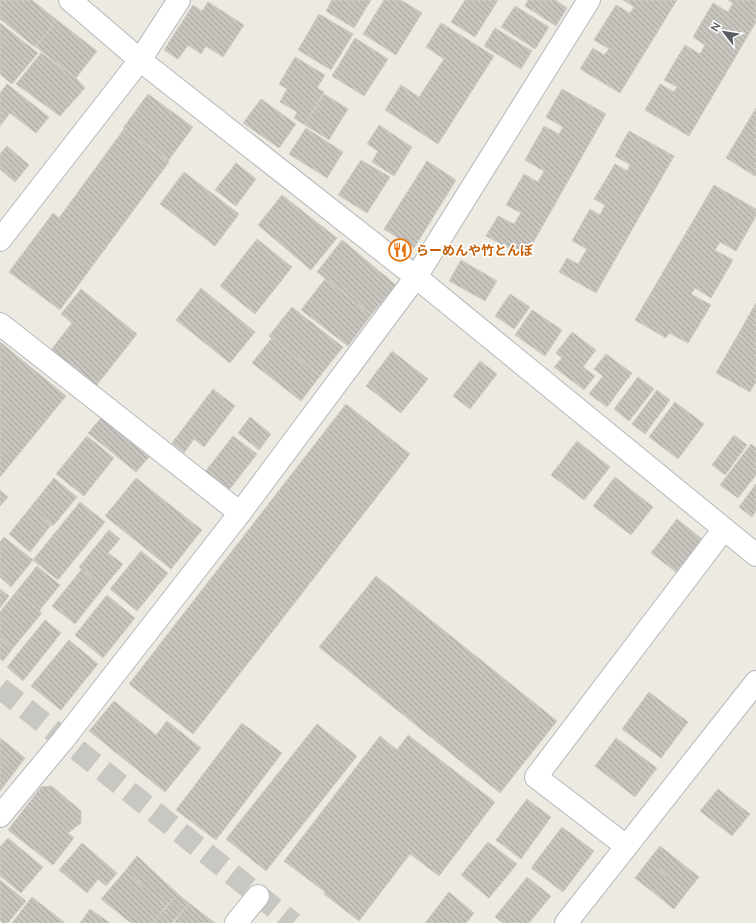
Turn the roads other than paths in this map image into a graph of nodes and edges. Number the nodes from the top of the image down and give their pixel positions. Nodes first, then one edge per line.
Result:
1 (70, 0) edge
2 (179, 0) edge
3 (589, 0) edge
4 (140, 60) junction
5 (0, 240) edge
6 (416, 277) junction
7 (0, 324) edge
8 (240, 513) junction
9 (724, 529) junction
10 (756, 555) edge
11 (756, 682) edge
12 (0, 816) edge
13 (626, 846) junction
14 (258, 896) dead end
15 (236, 923) edge
16 (566, 923) edge

1 - 4 street
2 - 4 street
3 - 6 street
4 - 5 street
4 - 6 street
6 - 8 street
6 - 9 street
7 - 8 street
8 - 12 street
9 - 10 street
9 - 13 street
11 - 13 street
13 - 16 street
14 - 15 street

